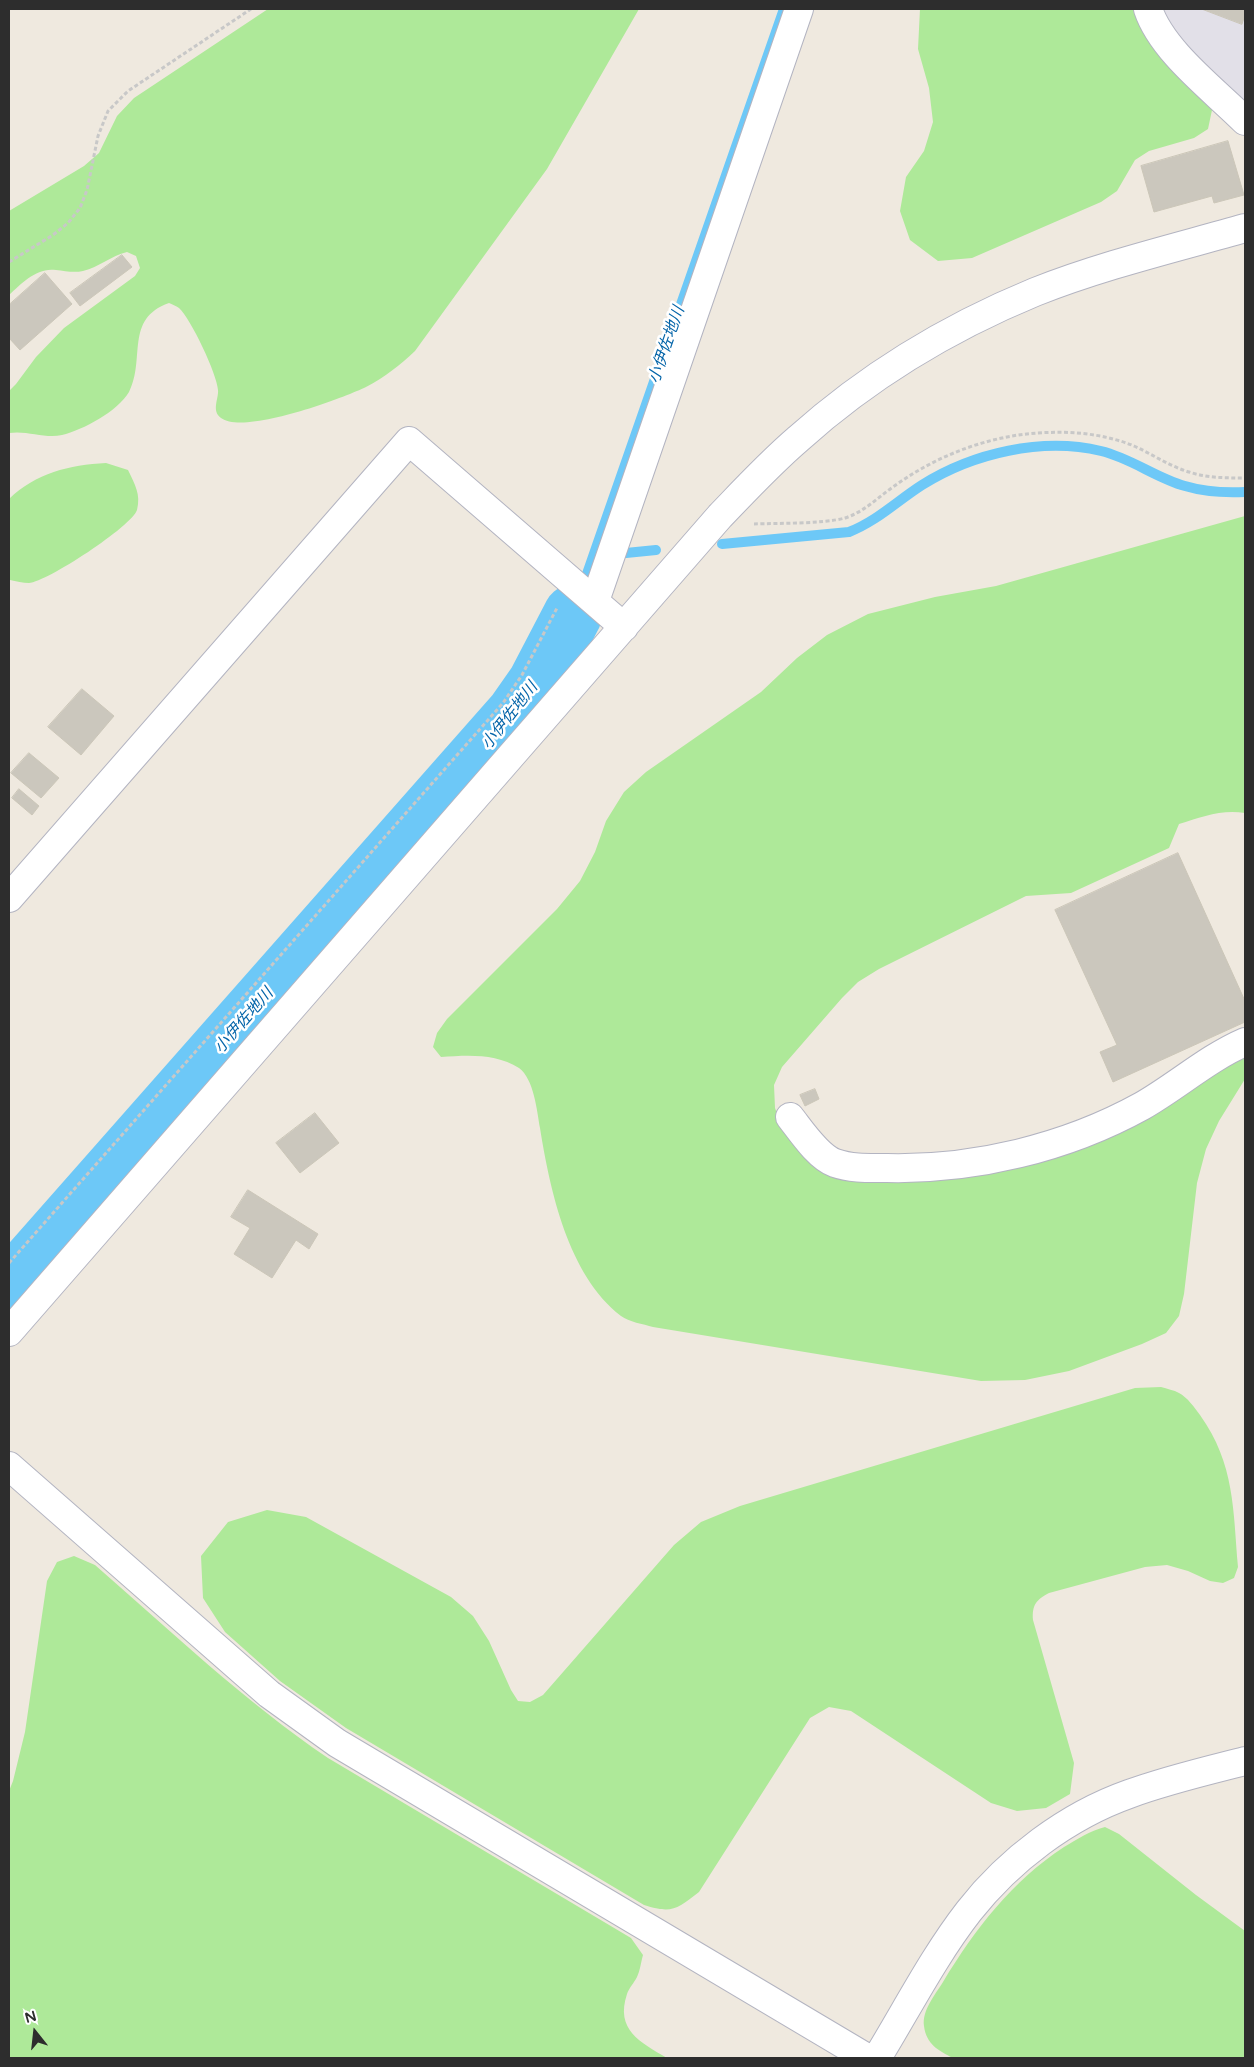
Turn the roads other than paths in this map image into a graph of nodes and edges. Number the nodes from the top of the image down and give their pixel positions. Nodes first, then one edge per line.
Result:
1 (799, 9) edge
2 (1148, 9) edge
3 (1245, 121) edge
4 (1245, 228) edge
5 (582, 590) junction
6 (624, 627) junction
7 (9, 898) edge
8 (1245, 1042) edge
9 (790, 1117) dead end
10 (9, 1332) edge
11 (9, 1466) edge
12 (1245, 1762) edge
13 (867, 2058) edge
14 (877, 2058) edge

1 - 5 street
2 - 3 street
4 - 6 street
5 - 6 street
5 - 7 street
6 - 10 street
8 - 9 street
11 - 13 street
12 - 14 street

